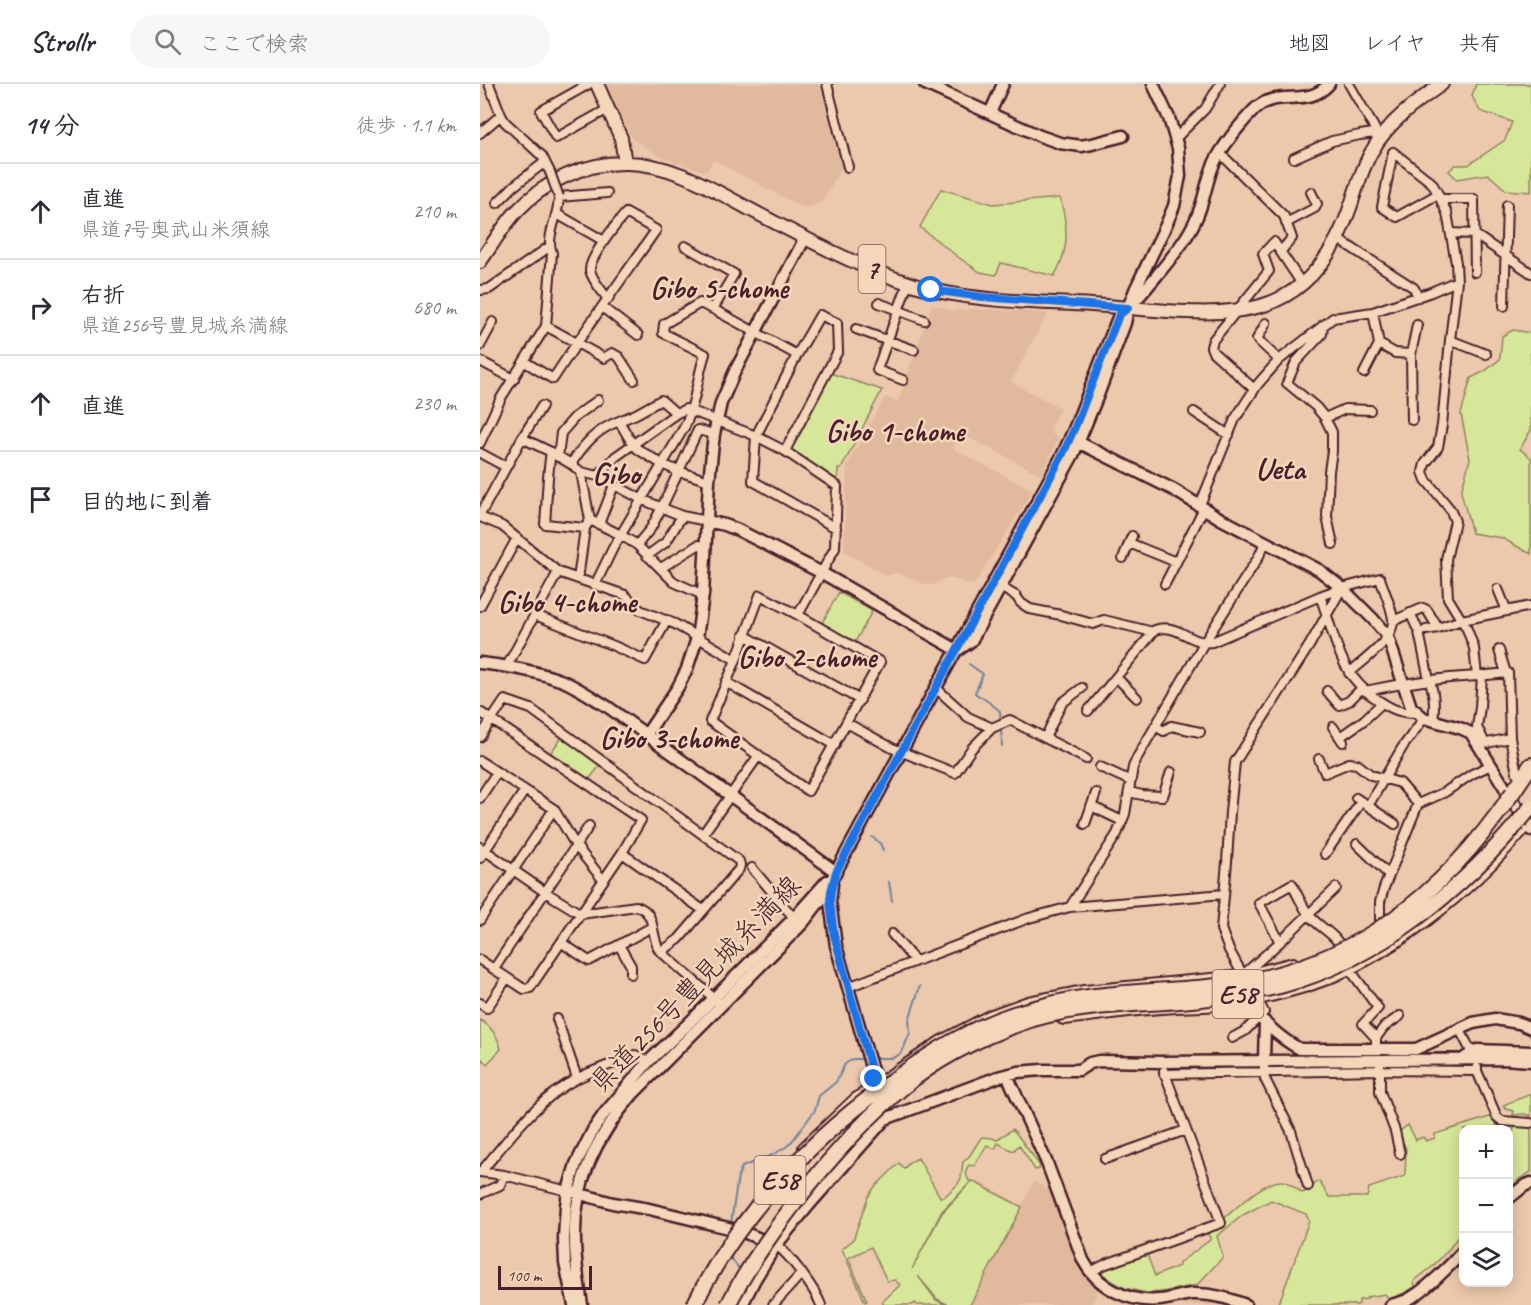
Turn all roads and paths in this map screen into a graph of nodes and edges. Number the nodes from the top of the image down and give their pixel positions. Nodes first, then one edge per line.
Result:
1 (489, 84) edge
2 (589, 84) edge
3 (597, 84) edge
4 (827, 84) edge
5 (925, 84) edge
6 (1003, 84) edge
7 (1148, 84) edge
8 (1153, 84) edge
9 (1220, 84) edge
10 (1329, 84) edge
11 (1349, 84) edge
12 (1442, 84) edge
13 (1159, 97) junction
14 (608, 109) junction
15 (990, 113) junction
16 (501, 115) junction
17 (480, 133) edge
18 (1123, 136) dead end
19 (1377, 137) junction
20 (1176, 138) junction
21 (1220, 153) junction
22 (1293, 158) dead end
23 (545, 162) junction
24 (625, 163) junction
25 (848, 167) dead end
26 (1311, 192) dead end
27 (607, 194) dead end
28 (560, 197) junction
29 (1439, 197) junction
30 (497, 203) dead end
31 (1506, 205) dead end
32 (557, 214) junction
33 (1286, 222) junction
34 (1451, 233) junction
35 (1474, 234) junction
36 (805, 238) junction
37 (1338, 238) junction
38 (604, 241) junction
39 (685, 246) dead end
40 (549, 247) junction
41 (1281, 251) junction
42 (1506, 256) junction
43 (480, 262) edge
44 (1147, 263) junction
45 (1474, 272) dead end
46 (1159, 273) junction
47 (1531, 273) edge
48 (1457, 281) junction
49 (908, 283) junction
50 (1301, 285) junction
51 (480, 290) edge
52 (1418, 297) junction
53 (608, 299) junction
54 (879, 303) dead end
55 (1504, 306) dead end
56 (602, 307) junction
57 (1128, 308) junction
58 (713, 309) junction
59 (898, 310) junction
60 (1237, 310) junction
61 (1373, 312) junction
62 (924, 320) dead end
63 (493, 322) dead end
64 (1266, 323) dead end
65 (1323, 325) junction
66 (1417, 325) dead end
67 (546, 326) junction
68 (856, 329) dead end
69 (755, 332) junction
70 (638, 335) dead end
71 (888, 340) junction
72 (1450, 340) junction
73 (576, 343) junction
74 (1378, 344) junction
75 (480, 346) edge
76 (914, 350) dead end
77 (1411, 354) junction
78 (1486, 354) dead end
79 (797, 355) junction
80 (1279, 360) junction
81 (480, 361) edge
82 (525, 362) junction
83 (1364, 373) dead end
84 (514, 379) junction
85 (634, 380) dead end
86 (903, 380) dead end
87 (1254, 389) junction
88 (598, 400) dead end
89 (542, 406) dead end
90 (1370, 410) dead end
91 (692, 411) junction
92 (1194, 412) dead end
93 (676, 413) junction
94 (1325, 418) junction
95 (716, 419) junction
96 (619, 420) junction
97 (1412, 420) dead end
98 (714, 434) junction
99 (1229, 435) junction
100 (756, 436) junction
101 (522, 438) junction
102 (1075, 440) junction
103 (480, 443) edge
104 (633, 445) junction
105 (785, 451) junction
106 (480, 453) edge
107 (554, 454) junction
108 (571, 464) junction
109 (662, 464) junction
110 (506, 467) junction
111 (678, 471) junction
112 (581, 472) junction
113 (598, 476) junction
114 (709, 481) junction
115 (614, 485) junction
116 (641, 499) junction
117 (662, 507) junction
118 (1202, 507) junction
119 (480, 516) edge
120 (682, 516) junction
121 (590, 520) junction
122 (706, 521) junction
123 (599, 524) junction
124 (585, 528) junction
125 (836, 528) junction
126 (621, 535) junction
127 (517, 538) junction
128 (1265, 543) junction
129 (1333, 544) dead end
130 (637, 545) junction
131 (705, 546) junction
132 (647, 556) junction
133 (1123, 558) dead end
134 (1176, 562) junction
135 (661, 568) junction
136 (558, 572) junction
137 (822, 573) junction
138 (578, 579) junction
139 (1165, 584) dead end
140 (595, 585) junction
141 (1002, 588) junction
142 (1342, 588) junction
143 (1498, 589) dead end
144 (703, 595) junction
145 (1320, 596) junction
146 (480, 606) edge
147 (1531, 606) edge
148 (1507, 611) junction
149 (1410, 613) junction
150 (1327, 614) junction
151 (535, 615) junction
152 (798, 615) junction
153 (667, 620) junction
154 (1462, 620) junction
155 (1393, 621) junction
156 (1438, 628) junction
157 (1426, 630) dead end
158 (1153, 632) junction
159 (744, 635) junction
160 (1388, 637) junction
161 (697, 638) junction
162 (1204, 643) junction
163 (957, 650) junction
164 (1498, 650) dead end
165 (736, 660) junction
166 (480, 663) edge
167 (507, 666) junction
168 (1349, 673) junction
169 (1506, 673) junction
170 (1479, 676) junction
171 (1116, 677) junction
172 (1430, 680) junction
173 (726, 682) junction
174 (1403, 683) junction
175 (936, 688) junction
176 (1082, 688) dead end
177 (1364, 690) junction
178 (1326, 691) dead end
179 (1137, 698) dead end
180 (860, 700) junction
181 (1382, 703) junction
182 (1088, 711) dead end
183 (480, 712) edge
184 (1425, 717) junction
185 (492, 720) junction
186 (847, 723) junction
187 (1155, 726) junction
188 (1333, 727) dead end
189 (992, 728) junction
190 (1200, 732) dead end
191 (646, 735) junction
192 (480, 737) edge
193 (1044, 738) junction
194 (1510, 738) junction
195 (835, 745) junction
196 (1482, 745) junction
197 (901, 752) junction
198 (759, 755) junction
199 (1086, 759) dead end
200 (1319, 759) dead end
201 (480, 760) edge
202 (1491, 765) junction
203 (1531, 765) edge
204 (1100, 767) dead end
205 (497, 772) junction
206 (1171, 772) dead end
207 (1517, 773) dead end
208 (1385, 778) junction
209 (1131, 781) junction
210 (525, 790) junction
211 (1510, 791) junction
212 (1129, 792) junction
213 (1096, 793) dead end
214 (730, 795) junction
215 (480, 798) edge
216 (1361, 802) junction
217 (1418, 804) junction
218 (1091, 806) junction
219 (1531, 807) edge
220 (554, 809) junction
221 (1122, 821) junction
222 (1085, 824) dead end
223 (1395, 824) dead end
224 (1530, 825) edge
225 (589, 826) dead end
226 (703, 834) junction
227 (1357, 844) dead end
228 (576, 846) junction
229 (483, 849) edge
230 (622, 853) junction
231 (1325, 854) dead end
232 (480, 858) edge
233 (752, 868) dead end
234 (513, 870) junction
235 (836, 872) junction
236 (1389, 874) junction
237 (603, 880) junction
238 (1336, 888) dead end
239 (545, 892) junction
240 (1224, 894) junction
241 (1070, 907) junction
242 (704, 910) junction
243 (581, 914) junction
244 (1309, 915) junction
245 (794, 918) junction
246 (480, 920) edge
247 (1380, 921) junction
248 (652, 927) junction
249 (892, 934) dead end
250 (1280, 942) junction
251 (562, 943) junction
252 (1340, 944) junction
253 (620, 945) junction
254 (661, 951) junction
255 (480, 960) edge
256 (915, 962) junction
257 (494, 969) junction
258 (1349, 970) junction
259 (631, 974) dead end
260 (1243, 975) junction
261 (507, 978) junction
262 (848, 987) junction
263 (1054, 995) junction
264 (1257, 1000) junction
265 (717, 1001) junction
266 (482, 1005) edge
267 (480, 1016) edge
268 (1400, 1016) dead end
269 (557, 1019) dead end
270 (1262, 1019) junction
271 (1531, 1028) edge
272 (1460, 1030) junction
273 (1232, 1038) dead end
274 (1376, 1038) junction
275 (1531, 1052) edge
276 (1471, 1057) junction
277 (1379, 1059) junction
278 (649, 1060) junction
279 (1264, 1060) junction
280 (1531, 1061) edge
281 (1162, 1062) junction
282 (1477, 1071) junction
283 (1264, 1072) junction
284 (1164, 1074) junction
285 (1006, 1075) junction
286 (577, 1078) junction
287 (876, 1083) junction
288 (898, 1084) junction
289 (885, 1119) junction
290 (1530, 1123) edge
291 (1186, 1130) junction
292 (1400, 1154) dead end
293 (1105, 1159) dead end
294 (480, 1171) edge
295 (504, 1175) junction
296 (1531, 1183) edge
297 (1308, 1186) dead end
298 (574, 1192) junction
299 (480, 1194) edge
300 (1513, 1196) edge
301 (741, 1231) junction
302 (776, 1245) junction
303 (1459, 1255) edge
304 (1090, 1272) junction
305 (801, 1274) junction
306 (1406, 1303) edge
307 (574, 1305) edge
308 (582, 1305) edge
309 (694, 1305) edge
310 (728, 1305) edge
311 (742, 1305) edge
312 (773, 1305) edge
313 (821, 1305) edge
314 (1246, 1305) edge
315 (1390, 1305) edge

1 - 16 street
2 - 14 street
3 - 14 main road
4 - 25 street
5 - 15 street
6 - 15 street
7 - 13 street
8 - 13 street
9 - 20 street
10 - 21 street
11 - 19 street
12 - 19 main road, 7
13 - 20 street
14 - 24 main road
15 - 18 street
16 - 17 street
16 - 23 street
19 - 22 street
19 - 37 main road, 7
20 - 44 street
21 - 33 street
21 - 46 street
23 - 28 street, bridge
23 - 30 street
24 - 36 main road, 7
24 - 43 main road, 7
26 - 33 street
27 - 28 street
28 - 32 street
29 - 29 street
29 - 34 street
29 - 35 street
31 - 42 street
32 - 38 street
32 - 40 street
33 - 41 street
34 - 35 street
34 - 48 street
35 - 42 street
35 - 45 street
36 - 49 main road, 7
36 - 69 street
37 - 50 main road, 7
37 - 52 street
38 - 53 street
38 - 53 street
39 - 58 street
40 - 51 street
40 - 67 street
41 - 50 street
41 - 60 street
42 - 47 street
42 - 55 street
44 - 46 street
44 - 57 street
46 - 57 street
48 - 52 street
48 - 72 street
49 - 57 main road, 7
49 - 59 street
50 - 60 main road, 7
52 - 61 street
53 - 56 street
54 - 59 street
56 - 70 street
56 - 73 street
57 - 60 main road, 7
57 - 102 street, 県道256号豊見城糸満線
58 - 69 street
58 - 91 street
59 - 62 street
59 - 71 street
60 - 87 street
61 - 65 street
61 - 74 street
63 - 75 street
64 - 80 street
65 - 80 street
65 - 94 street
66 - 77 street
67 - 73 street
67 - 82 street
68 - 71 street
69 - 79 street
69 - 95 street
71 - 76 street
71 - 86 street
72 - 78 street
72 - 154 street
73 - 82 street
73 - 85 street
74 - 77 street
74 - 83 street
77 - 97 street
79 - 100 street
79 - 105 street
80 - 87 street
81 - 84 street
82 - 84 street
84 - 103 street
87 - 99 street
88 - 107 street
89 - 101 street
90 - 94 street
91 - 93 street
91 - 95 street
91 - 109 street
92 - 99 street
93 - 96 street
93 - 104 street
94 - 129 street
95 - 98 street
95 - 100 street
96 - 104 street
96 - 108 street
98 - 111 street
98 - 114 street
99 - 118 street
100 - 105 street
100 - 125 street
101 - 107 street
101 - 110 street
102 - 118 street
102 - 141 street, 県道256号豊見城糸満線
102 - 163 street, 県道256号豊見城糸満線
104 - 109 street
104 - 113 street
105 - 125 street
106 - 110 street
107 - 108 street
107 - 124 street
108 - 112 street
109 - 111 street
109 - 116 street
110 - 119 street
111 - 114 street
111 - 117 street
112 - 113 street
112 - 121 street
113 - 115 street
114 - 122 street
115 - 116 street
115 - 123 street
116 - 117 street
116 - 126 street
117 - 120 street
117 - 130 street
118 - 128 street
118 - 134 street
119 - 127 street
120 - 122 street
120 - 132 street
121 - 123 street
121 - 124 street
122 - 131 street
122 - 137 street
123 - 126 street
124 - 138 street
125 - 137 street
126 - 130 street
126 - 140 street
127 - 136 street
127 - 146 street
128 - 142 street
128 - 162 street
130 - 132 street
131 - 135 street
131 - 144 street
132 - 135 street
133 - 134 street
134 - 139 street
135 - 144 street
136 - 138 street
136 - 151 street
137 - 152 street
137 - 163 street
138 - 140 street
140 - 153 street
141 - 158 street
141 - 163 street, 県道256号豊見城糸満線
142 - 145 street
142 - 150 street
142 - 155 street
142 - 160 street
143 - 148 street
144 - 161 street
145 - 150 street
145 - 162 street
147 - 148 street
148 - 154 street
149 - 155 street
149 - 156 street
149 - 172 street
150 - 168 street
150 - 240 street
151 - 153 street
151 - 167 street
152 - 159 street
152 - 180 street
153 - 161 street
154 - 156 street
154 - 170 street
155 - 160 street
156 - 157 street
158 - 162 street
158 - 171 street
159 - 165 street
159 - 180 street
160 - 168 street
160 - 174 street
161 - 165 street
161 - 191 street
162 - 187 street
163 - 175 street, 県道256号豊見城糸満線
164 - 169 street
165 - 173 street
166 - 167 street
167 - 191 street
168 - 177 street
169 - 170 street
169 - 194 street
170 - 172 street
170 - 196 street
171 - 179 street
171 - 182 street
172 - 174 street
172 - 184 street
173 - 195 street
173 - 198 street
174 - 177 street
174 - 184 street
175 - 189 street
175 - 197 street, 県道256号豊見城糸満線
176 - 193 street
177 - 178 street
177 - 181 street
180 - 186 street
181 - 184 street
181 - 188 street
183 - 185 street
184 - 196 street
184 - 208 street
185 - 192 street
185 - 226 street
185 - 230 street
186 - 195 street
186 - 197 street
187 - 190 street
187 - 209 street
189 - 193 street
189 - 197 street
191 - 214 street
193 - 199 street
194 - 196 street
194 - 207 street
195 - 198 street
196 - 202 street
197 - 235 street, 県道256号豊見城糸満線
198 - 214 street
200 - 208 street
201 - 205 street
202 - 211 street
202 - 217 street
203 - 211 highway, E58
204 - 209 street
205 - 210 street
205 - 215 street
206 - 212 street
208 - 216 street
208 - 217 street
209 - 212 street
210 - 220 street
210 - 229 street
211 - 224 street
211 - 247 street
211 - 288 highway, E58, bridge
212 - 221 street
213 - 218 street
214 - 226 street
214 - 235 street
216 - 223 street
216 - 231 street
217 - 236 street
218 - 221 street
218 - 222 street
219 - 288 highway, E58, bridge
220 - 228 street
220 - 234 street
221 - 241 street
224 - 258 street
225 - 228 street
226 - 242 street
227 - 236 street
228 - 237 street
228 - 239 street
229 - 232 street
229 - 234 street
230 - 237 street
230 - 242 street
233 - 245 street
234 - 239 street
234 - 246 street
235 - 245 street, 県道256号豊見城糸満線
235 - 262 street
235 - 265 street, 県道256号豊見城糸満線
236 - 247 street
237 - 243 street
238 - 244 street
239 - 243 street
239 - 257 street
240 - 241 street
240 - 260 street
241 - 256 street
242 - 254 street
243 - 248 street
243 - 251 street
244 - 250 street
244 - 250 street
244 - 252 street
245 - 265 street, 県道256号豊見城糸満線
247 - 252 street
248 - 253 street
248 - 254 street
249 - 256 street
250 - 260 street
251 - 253 street
251 - 261 street
252 - 258 street
252 - 260 street
253 - 259 street
254 - 265 street
255 - 257 street
256 - 262 street
257 - 261 street
258 - 264 street
258 - 274 street
260 - 263 street
260 - 264 street
261 - 266 street
262 - 287 street
263 - 264 street
263 - 287 street
264 - 270 street
265 - 278 street, 県道256号豊見城糸満線
265 - 298 street, 県道256号豊見城糸満線
266 - 267 street
268 - 274 street
269 - 286 street
270 - 273 street
270 - 277 street
270 - 279 street
271 - 272 street
272 - 276 street
272 - 277 street
274 - 277 street
275 - 276 street
276 - 277 street
276 - 280 street
276 - 282 street
277 - 279 street
277 - 282 street
277 - 283 street
277 - 292 street
278 - 286 street
278 - 298 street, 県道256号豊見城糸満線
279 - 281 street
279 - 283 street
281 - 284 street
281 - 285 street
282 - 290 street
283 - 284 street
283 - 297 street
284 - 291 street
285 - 289 street
285 - 304 street
286 - 294 street
287 - 289 street
287 - 301 street
288 - 309 highway, E58, bridge
288 - 310 highway, E58, bridge
289 - 302 street
291 - 293 street
291 - 304 street
294 - 295 street
295 - 298 street
295 - 299 street
296 - 300 street
298 - 301 street
298 - 307 street, 県道256号豊見城糸満線
298 - 308 street, 県道256号豊見城糸満線
301 - 302 street
302 - 305 street
302 - 311 street
303 - 306 street
304 - 314 street
305 - 312 street
305 - 313 street
306 - 315 street

